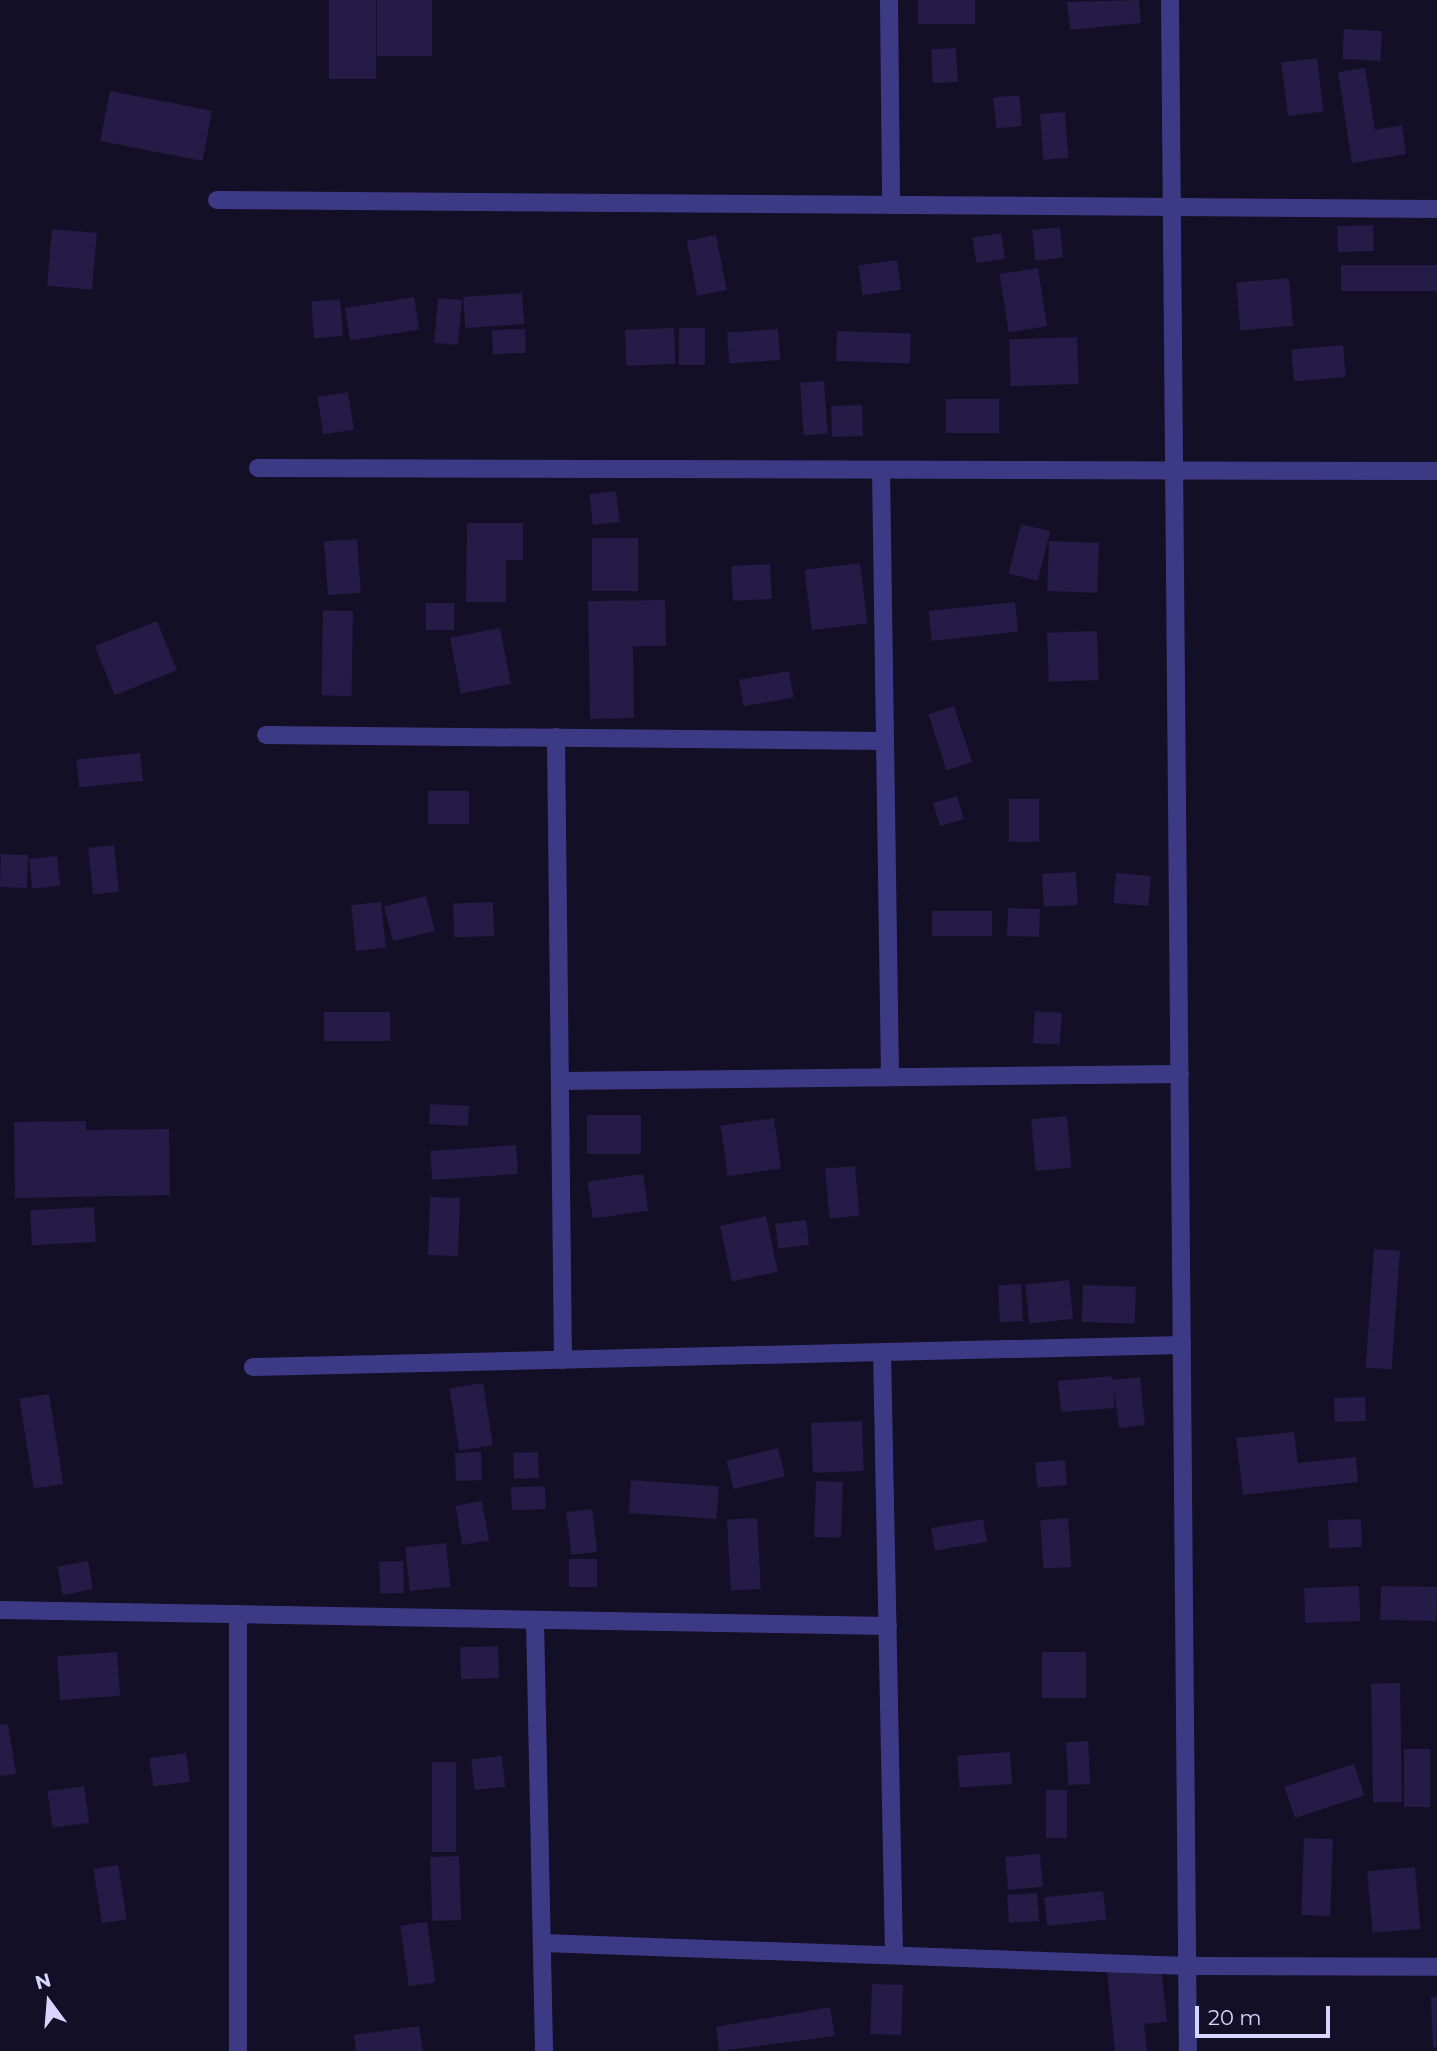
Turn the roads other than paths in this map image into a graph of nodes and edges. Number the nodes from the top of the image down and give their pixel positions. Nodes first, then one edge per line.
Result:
1 (889, 0) edge
2 (1170, 0) edge
3 (217, 200) dead end
4 (891, 205) junction
5 (1172, 207) junction
6 (1437, 209) edge
7 (258, 468) dead end
8 (881, 470) junction
9 (1174, 470) junction
10 (1437, 471) edge
11 (266, 735) dead end
12 (556, 737) junction
13 (884, 741) junction
14 (1180, 1074) junction
15 (890, 1077) junction
16 (560, 1081) junction
17 (1182, 1345) junction
18 (882, 1352) junction
19 (564, 1360) junction
20 (253, 1367) dead end
21 (0, 1610) edge
22 (238, 1614) junction
23 (536, 1620) junction
24 (888, 1626) junction
25 (542, 1943) junction
26 (894, 1955) junction
27 (1187, 1966) junction
28 (1437, 1967) edge
29 (238, 2051) edge
30 (544, 2051) edge
31 (1188, 2051) edge

1 - 4 street
2 - 5 street
3 - 4 street
4 - 5 street
5 - 6 street
5 - 9 street
7 - 8 street
8 - 9 street
8 - 13 street
9 - 10 street
9 - 14 street
11 - 12 street
12 - 13 street
12 - 16 street
13 - 15 street
14 - 15 street
14 - 17 street
15 - 16 street
16 - 19 street
17 - 18 street
17 - 27 street
18 - 19 street
18 - 24 street
19 - 20 street
21 - 22 street
22 - 23 street
22 - 29 street
23 - 24 street
23 - 25 street
24 - 26 street
25 - 26 street
25 - 30 street
26 - 27 street
27 - 28 street
27 - 31 street

